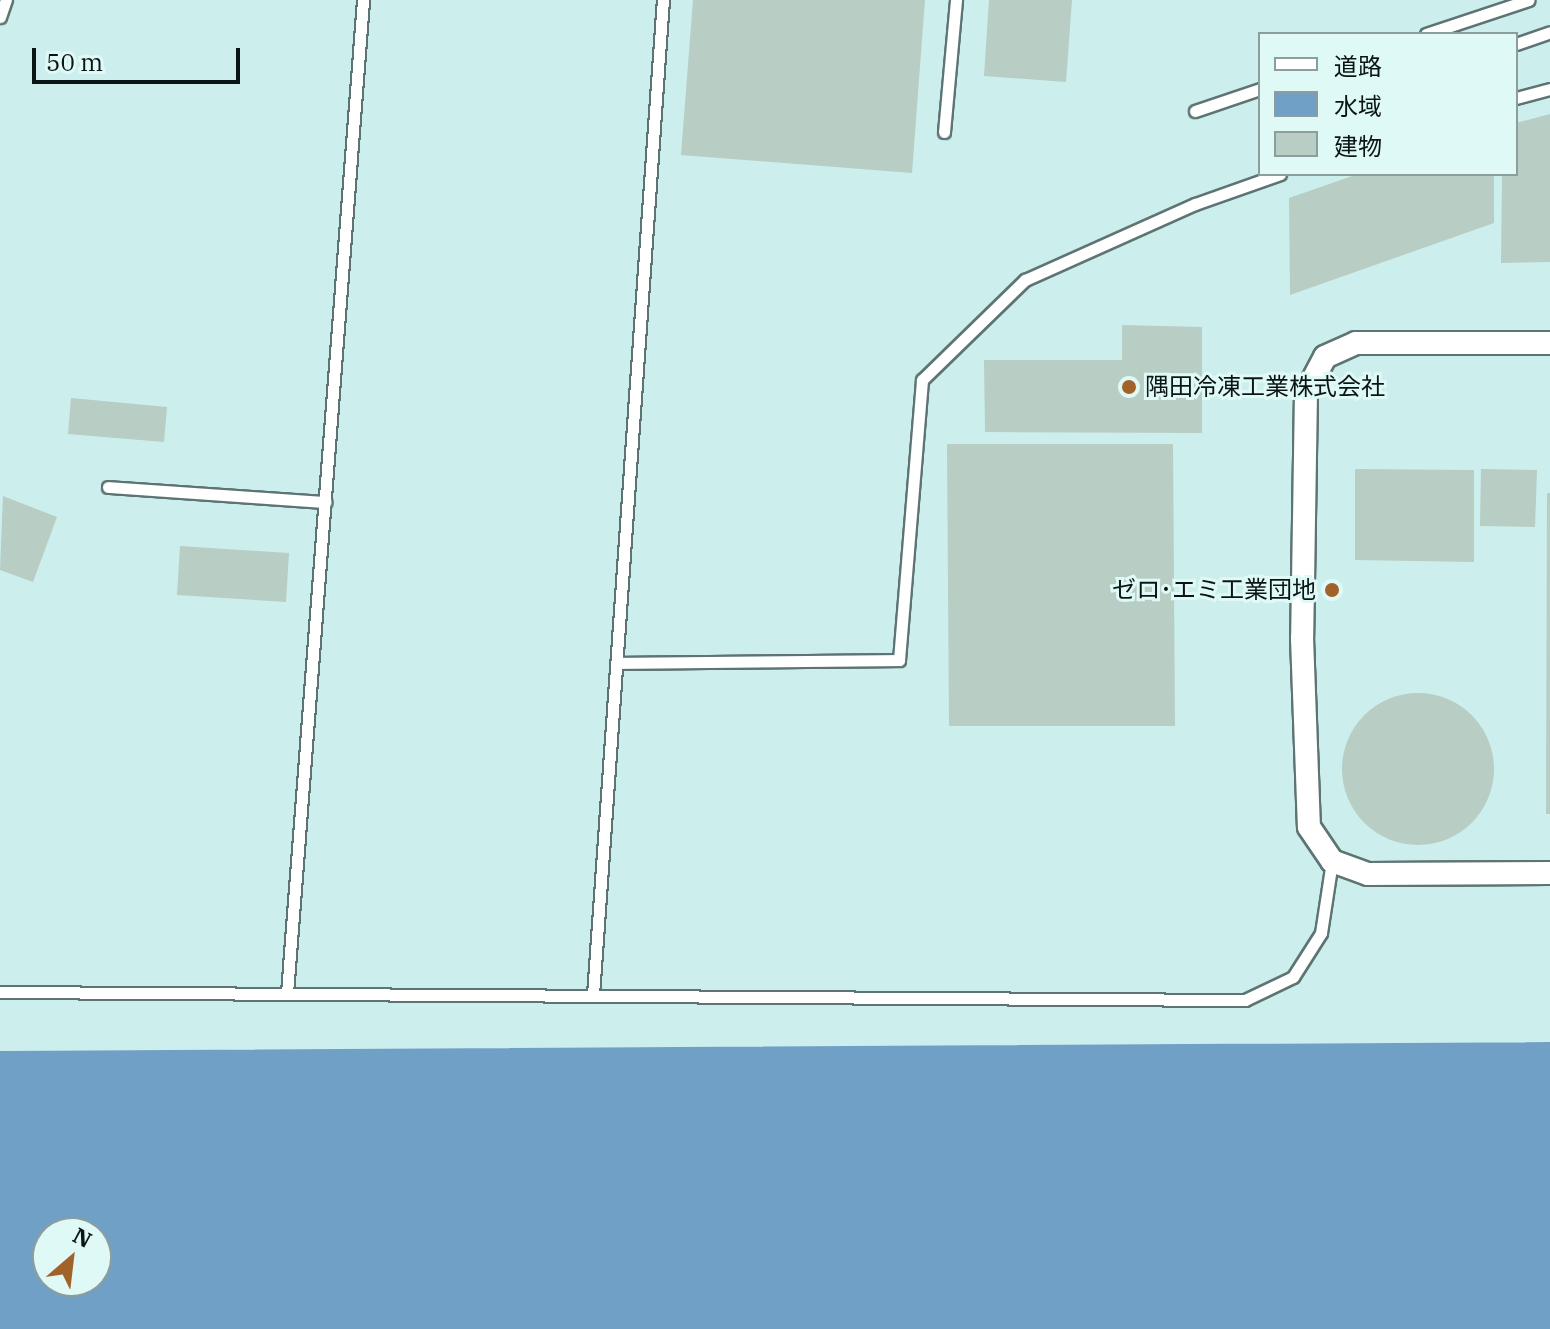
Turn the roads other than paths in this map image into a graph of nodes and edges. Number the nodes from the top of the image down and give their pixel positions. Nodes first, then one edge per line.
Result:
1 (6, 0) edge
2 (363, 0) edge
3 (663, 0) edge
4 (956, 0) edge
5 (1529, 0) edge
6 (0, 17) edge
7 (1432, 32) edge
8 (1550, 32) edge
9 (1518, 43) edge
10 (1550, 89) edge
11 (1258, 90) edge
12 (1518, 97) edge
13 (1195, 111) dead end
14 (944, 132) dead end
15 (1274, 176) edge
16 (1550, 343) edge
17 (108, 487) dead end
18 (325, 502) junction
19 (616, 663) junction
20 (1332, 861) junction
21 (1550, 873) edge
22 (0, 992) edge
23 (287, 993) junction
24 (593, 995) junction

1 - 6 lane
2 - 18 lane
3 - 19 lane
4 - 14 lane
5 - 7 lane
8 - 9 lane
10 - 12 lane
11 - 13 lane
15 - 19 lane
16 - 20 street
17 - 18 lane
18 - 23 lane
19 - 24 lane
20 - 21 street
20 - 24 lane
22 - 23 lane
23 - 24 lane

